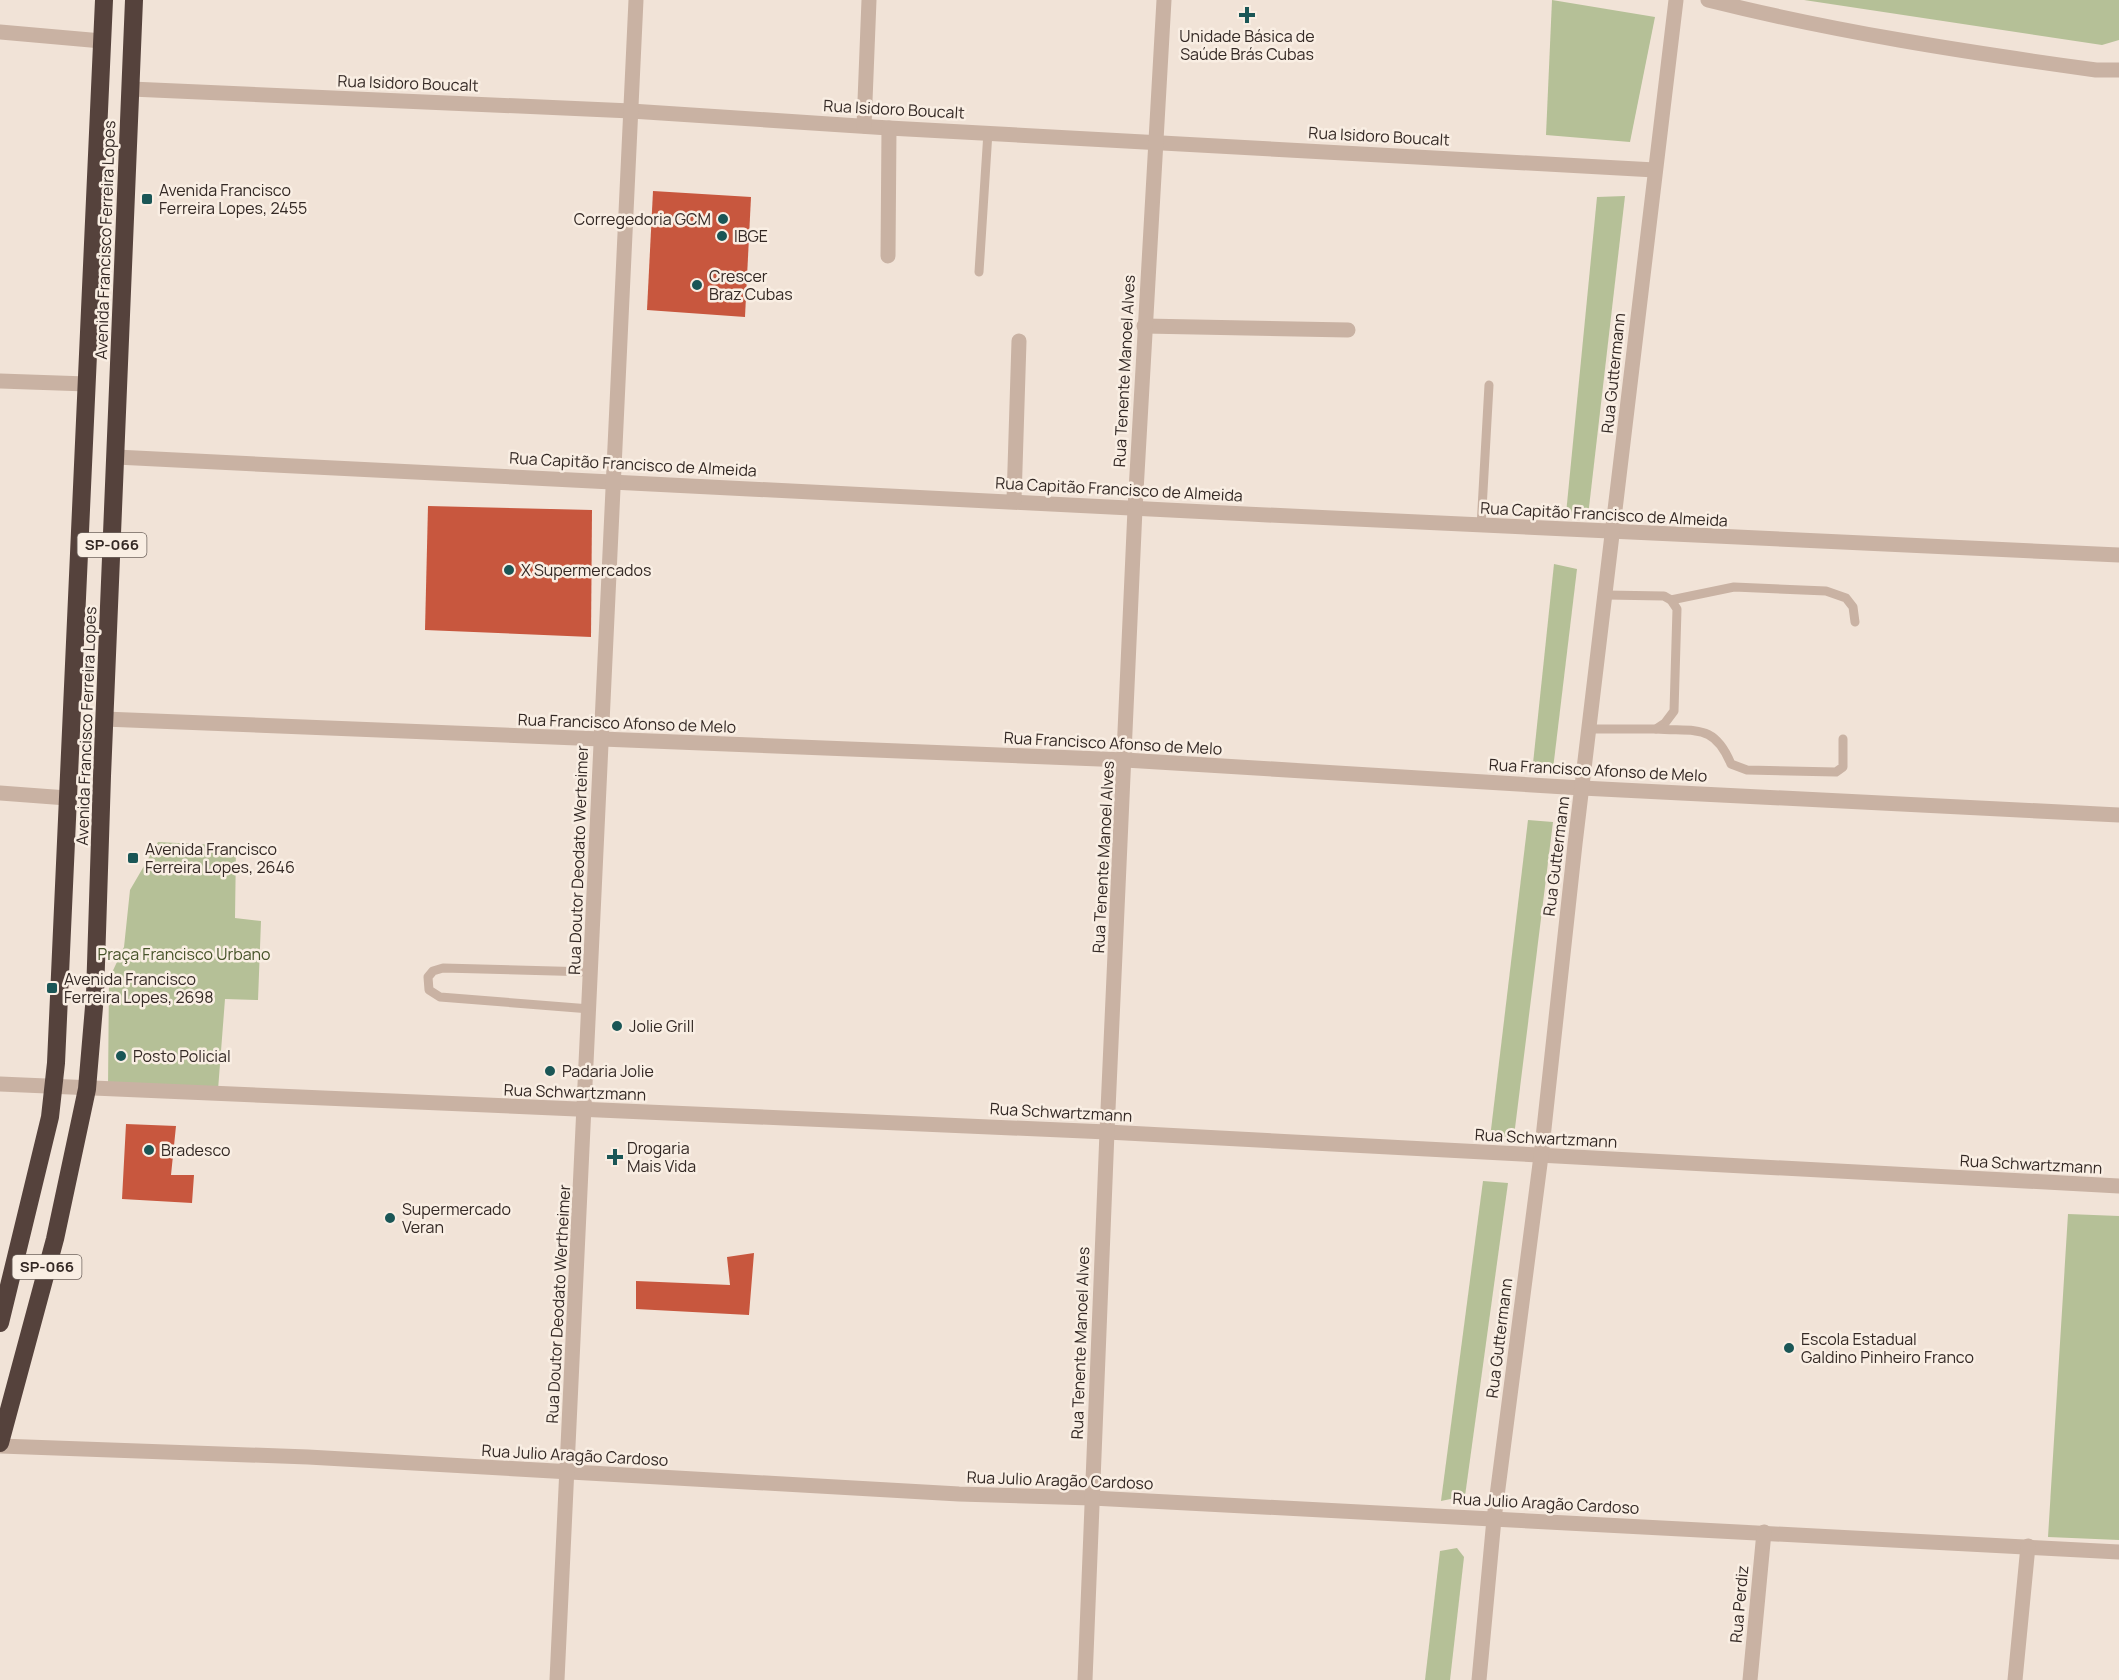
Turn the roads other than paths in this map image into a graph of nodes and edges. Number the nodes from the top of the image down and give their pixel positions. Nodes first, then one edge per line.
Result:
1 (104, 0) edge
2 (134, 0) edge
3 (636, 0) edge
4 (869, 0) edge
5 (1164, 0) edge
6 (1676, 0) edge
7 (1708, 0) edge
8 (0, 32) edge
9 (102, 41) junction
10 (2119, 70) edge
11 (130, 89) junction
12 (631, 111) junction
13 (864, 126) junction
14 (890, 128) junction
15 (988, 132) junction
16 (1155, 142) junction
17 (1655, 170) junction
18 (888, 256) dead end
19 (979, 272) dead end
20 (1144, 326) junction
21 (1348, 330) dead end
22 (1019, 341) dead end
23 (0, 381) edge
24 (87, 384) junction
25 (1490, 385) dead end
26 (117, 457) junction
27 (612, 482) junction
28 (1014, 500) junction
29 (1135, 509) junction
30 (1481, 527) junction
31 (1613, 533) junction
32 (2119, 555) edge
33 (1606, 595) junction
34 (1671, 600) junction
35 (1855, 622) dead end
36 (104, 719) junction
37 (1589, 729) junction
38 (1656, 729) junction
39 (1843, 739) dead end
40 (601, 740) junction
41 (1125, 760) junction
42 (1582, 788) junction
43 (0, 793) edge
44 (67, 798) junction
45 (2119, 815) edge
46 (591, 972) junction
47 (590, 1009) junction
48 (0, 1084) edge
49 (54, 1088) junction
50 (87, 1089) junction
51 (585, 1110) junction
52 (1107, 1132) junction
53 (1541, 1156) junction
54 (2119, 1186) edge
55 (0, 1323) edge
56 (0, 1444) edge
57 (567, 1473) junction
58 (1092, 1498) junction
59 (1494, 1519) junction
60 (1764, 1532) junction
61 (2028, 1546) junction
62 (2119, 1552) edge
63 (556, 1680) edge
64 (1086, 1680) edge
65 (1479, 1680) edge
66 (1750, 1680) edge
67 (2015, 1680) edge

1 - 9 highway, Avenida Francisco Ferreira Lopes / SP-066
2 - 11 highway, Avenida Francisco Ferreira Lopes / SP-066
3 - 12 street, Rua Doutor Deodato Werteimer
4 - 13 street
5 - 16 street, Rua Tenente Manoel Alves
6 - 17 street, Rua Guttermann
7 - 10 street
8 - 9 street
9 - 24 highway, Avenida Francisco Ferreira Lopes / SP-066
11 - 12 street, Rua Isidoro Boucalt
11 - 26 highway, Avenida Francisco Ferreira Lopes / SP-066
12 - 13 street, Rua Isidoro Boucalt
12 - 27 street, Rua Doutor Deodato Werteimer
13 - 14 street, Rua Isidoro Boucalt
14 - 15 street, Rua Isidoro Boucalt
14 - 18 street
15 - 16 street, Rua Isidoro Boucalt
15 - 19 lane
16 - 17 street, Rua Isidoro Boucalt
16 - 20 street, Rua Tenente Manoel Alves
17 - 31 street, Rua Guttermann
20 - 21 street
20 - 29 street, Rua Tenente Manoel Alves
22 - 28 street
23 - 24 street
24 - 44 highway, Avenida Francisco Ferreira Lopes / SP-066
25 - 30 lane
26 - 27 street, Rua Capitão Francisco de Almeida
26 - 36 highway, Avenida Francisco Ferreira Lopes / SP-066
27 - 28 street, Rua Capitão Francisco de Almeida
27 - 40 street, Rua Doutor Deodato Werteimer
28 - 29 street, Rua Capitão Francisco de Almeida
29 - 30 street, Rua Capitão Francisco de Almeida
29 - 41 street, Rua Tenente Manoel Alves
30 - 31 street, Rua Capitão Francisco de Almeida
31 - 32 street, Rua Capitão Francisco de Almeida
31 - 33 street, Rua Guttermann
33 - 34 lane
33 - 37 street, Rua Guttermann
34 - 35 lane
34 - 38 lane
36 - 40 street, Rua Francisco Afonso de Melo
36 - 50 highway, Avenida Francisco Ferreira Lopes / SP-066
37 - 38 lane
37 - 42 street, Rua Guttermann
38 - 39 lane
40 - 41 street, Rua Francisco Afonso de Melo
40 - 46 street, Rua Doutor Deodato Werteimer
41 - 42 street, Rua Francisco Afonso de Melo
41 - 52 street, Rua Tenente Manoel Alves
42 - 45 street, Rua Francisco Afonso de Melo
42 - 53 street, Rua Guttermann
43 - 44 street
44 - 49 highway, Avenida Francisco Ferreira Lopes / SP-066
46 - 47 street, Rua Doutor Deodato Werteimer
46 - 47 lane
47 - 51 street, Rua Doutor Deodato Werteimer
48 - 49 street, Rua Schwartzmann
49 - 50 street, Rua Schwartzmann
49 - 55 highway, Avenida Francisco Ferreira Lopes / SP-066
50 - 51 street, Rua Schwartzmann
50 - 56 highway, Avenida Francisco Ferreira Lopes / SP-066
51 - 52 street, Rua Schwartzmann
51 - 57 street, Rua Doutor Deodato Wertheimer
52 - 53 street, Rua Schwartzmann
52 - 58 street, Rua Tenente Manoel Alves
53 - 54 street, Rua Schwartzmann
53 - 59 street, Rua Guttermann
56 - 57 street, Rua Julio Aragão Cardoso
57 - 58 street, Rua Julio Aragão Cardoso
57 - 63 street, Rua Doutor Deodato Wertheimer
58 - 59 street, Rua Julio Aragão Cardoso
58 - 64 street, Rua Tenente Manoel Alves
59 - 60 street, Rua Julio Aragão Cardoso
59 - 65 street, Rua Guttermann
60 - 61 street, Rua Julio Aragão Cardoso
60 - 66 street, Rua Perdiz
61 - 62 street, Rua Julio Aragão Cardoso
61 - 67 street

